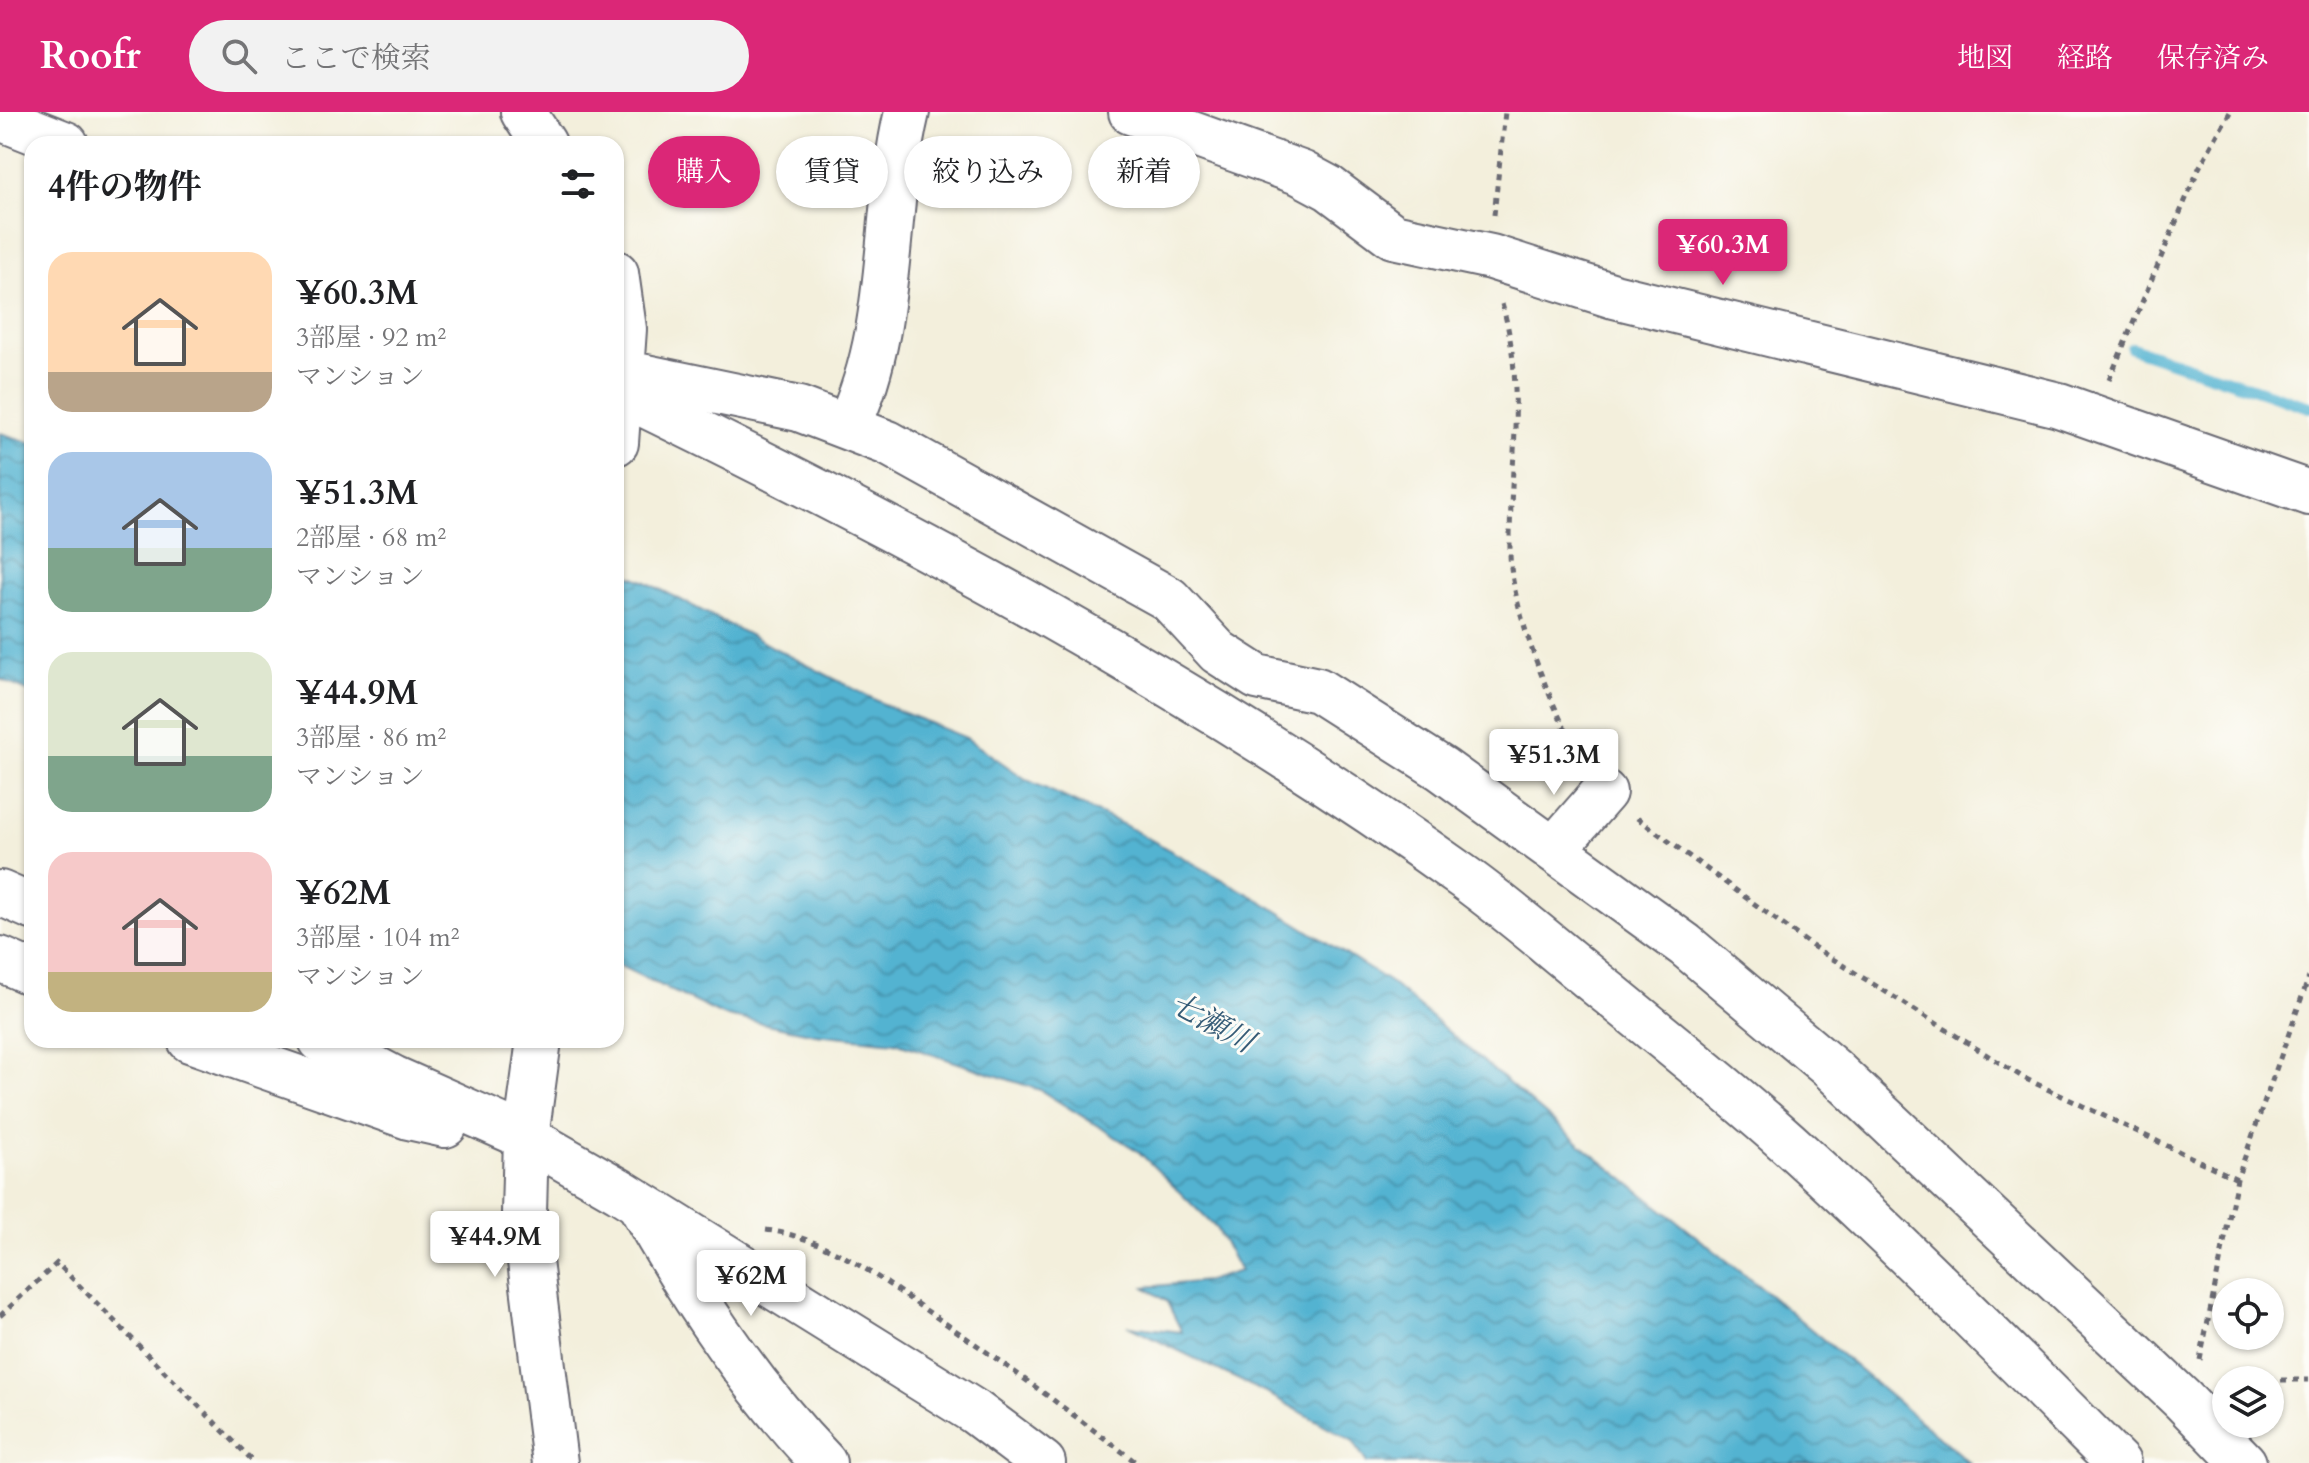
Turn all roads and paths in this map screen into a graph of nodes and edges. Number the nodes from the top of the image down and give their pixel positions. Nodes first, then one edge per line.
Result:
1 (521, 112) edge
2 (907, 112) edge
3 (1131, 112) edge
4 (1505, 112) edge
5 (2230, 112) edge
6 (0, 118) edge
7 (46, 136) edge
8 (513, 136) edge
9 (538, 136) edge
10 (1491, 257) junction
11 (624, 403) edge
12 (624, 405) edge
13 (2093, 417) junction
14 (848, 426) junction
15 (2309, 493) edge
16 (1604, 792) junction
17 (1555, 848) junction
18 (0, 893) edge
19 (24, 904) edge
20 (0, 959) edge
21 (24, 970) edge
22 (2309, 977) edge
23 (2301, 999) junction
24 (2309, 1000) edge
25 (213, 1048) edge
26 (336, 1048) edge
27 (538, 1048) edge
28 (526, 1137) junction
29 (2237, 1179) junction
30 (638, 1202) junction
31 (755, 1229) dead end
32 (0, 1316) edge
33 (2198, 1373) dead end
34 (2284, 1380) edge
35 (2309, 1380) edge
36 (255, 1463) edge
37 (555, 1463) edge
38 (824, 1463) edge
39 (1043, 1463) edge
40 (1137, 1463) edge
41 (2118, 1463) edge
42 (2244, 1463) edge

1 - 8 street
1 - 9 street
2 - 14 street
3 - 10 street
4 - 10 path
5 - 13 path
6 - 7 street
10 - 13 street
10 - 16 path
11 - 14 street
12 - 41 street
13 - 15 street
14 - 17 street
16 - 17 street
16 - 29 path
17 - 42 street
18 - 19 street
20 - 21 street
22 - 23 path
23 - 24 path
23 - 29 path
25 - 28 street
26 - 28 street
27 - 28 street
28 - 30 street
28 - 37 street
29 - 33 path
30 - 38 street
30 - 39 street
31 - 40 path
32 - 36 path
34 - 35 path

